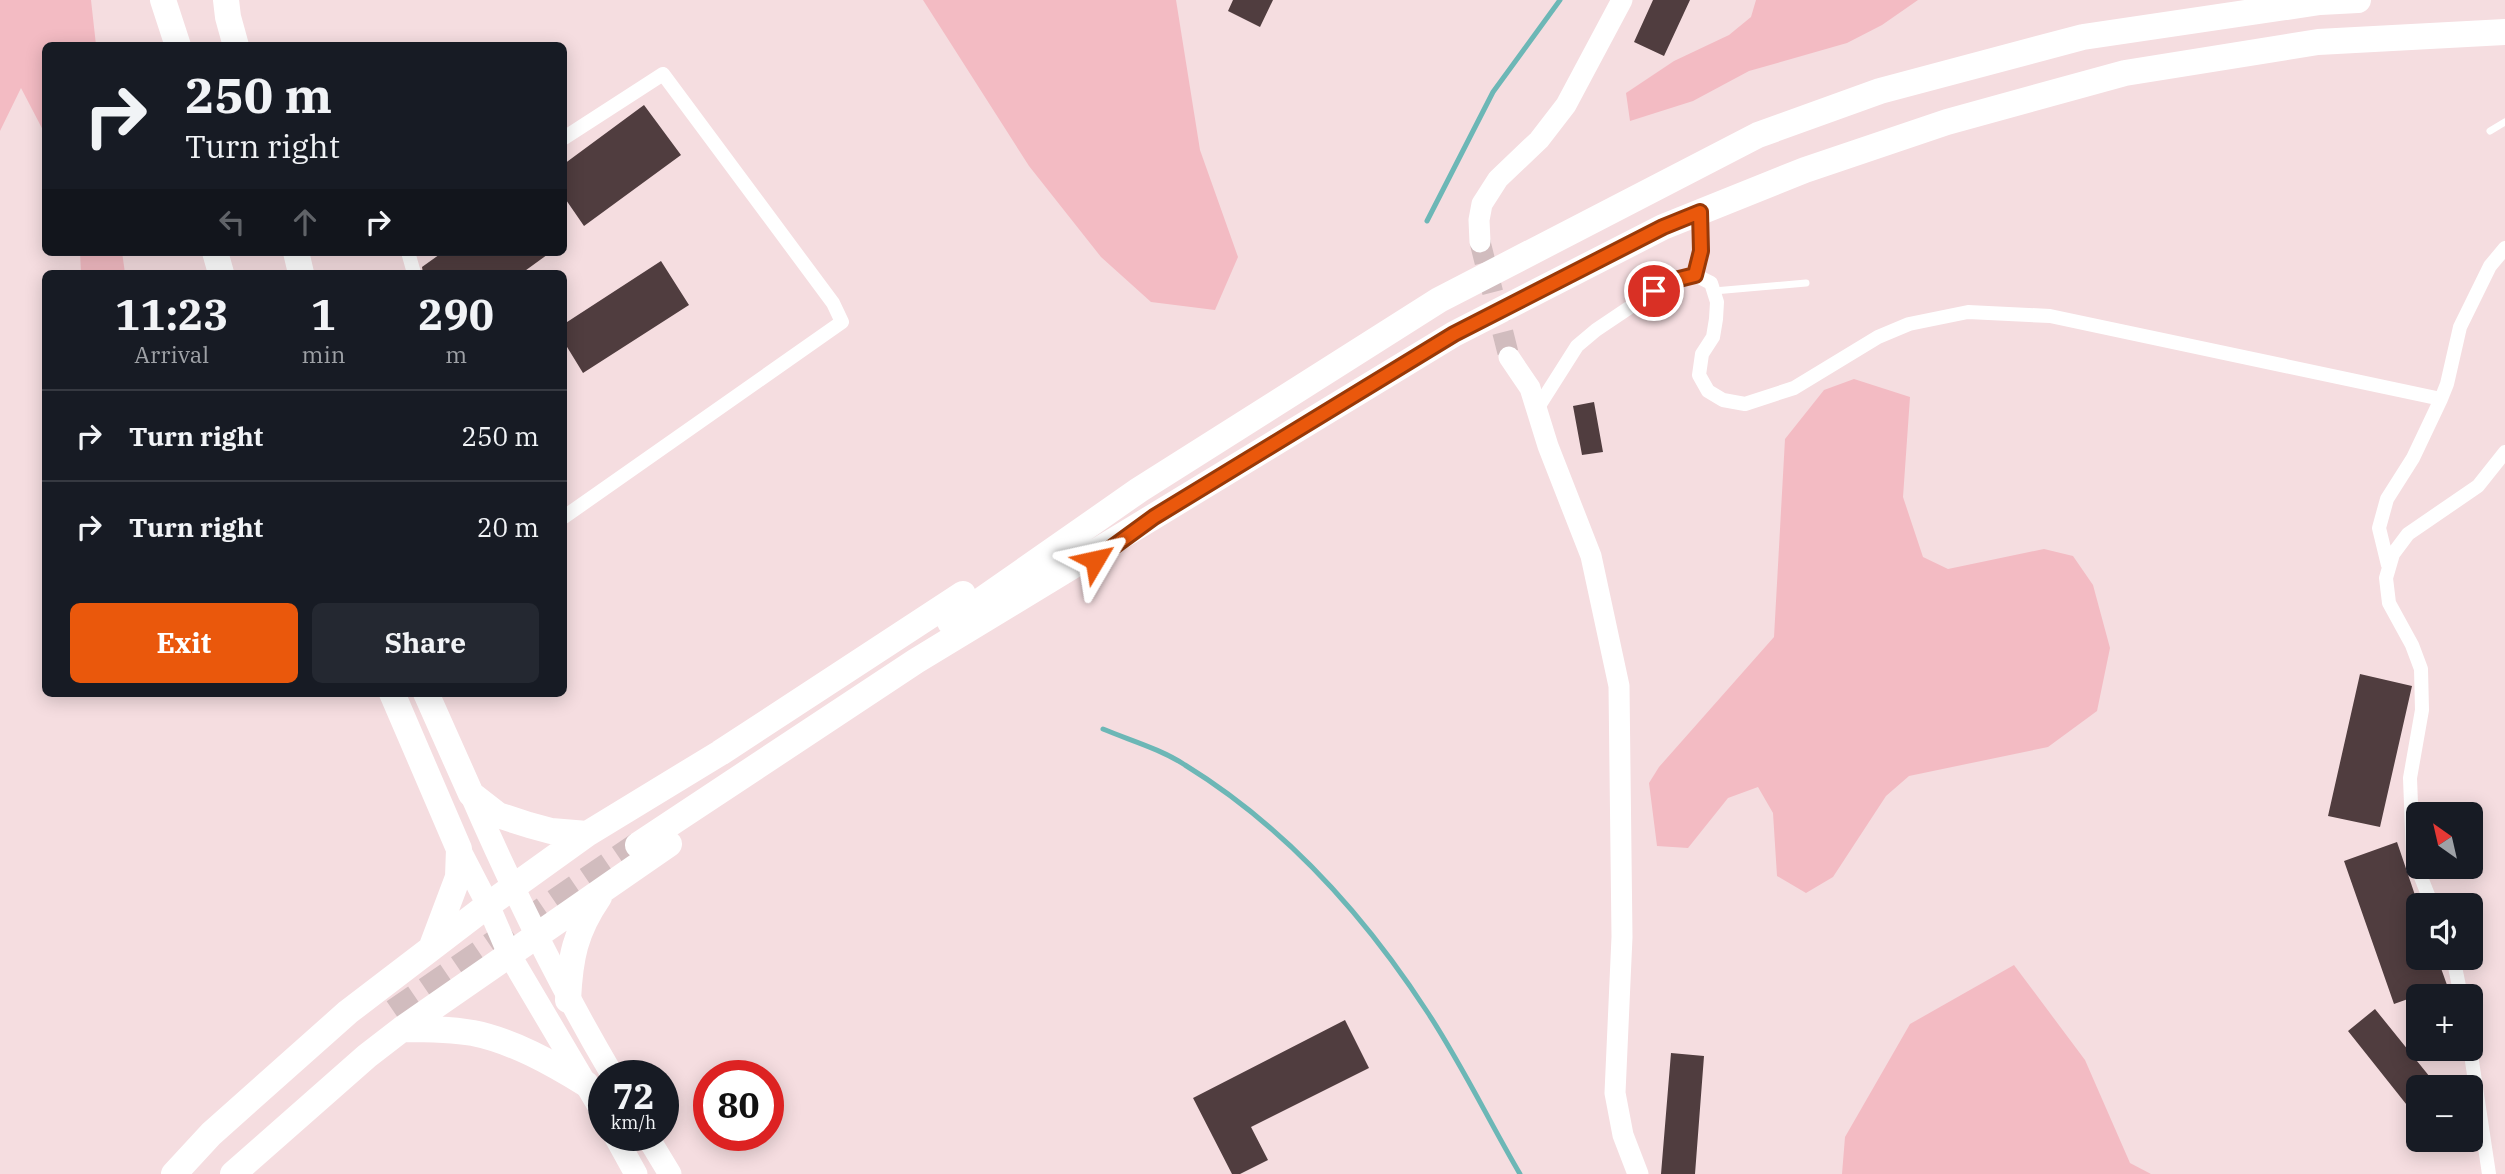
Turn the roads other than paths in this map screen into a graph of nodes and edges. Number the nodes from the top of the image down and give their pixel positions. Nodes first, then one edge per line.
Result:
1 (163, 0) edge
2 (181, 0) edge
3 (226, 0) edge
4 (1622, 0) edge
5 (2358, 0) edge
6 (2505, 32) edge
7 (177, 42) edge
8 (177, 42) edge
9 (235, 42) edge
10 (2505, 122) edge
11 (2490, 131) dead end
12 (567, 136) edge
13 (1700, 212) junction
14 (1480, 242) tunnel mouth
15 (2505, 248) edge
16 (1695, 275) junction
17 (1806, 283) dead end
18 (1713, 291) junction
19 (1509, 357) tunnel mouth
20 (2441, 399) junction
21 (1537, 409) junction
22 (2505, 452) edge
23 (1139, 490) junction
24 (567, 515) edge
25 (1154, 517) junction
26 (2388, 565) junction
27 (394, 697) edge
28 (428, 697) edge
29 (471, 794) junction
30 (587, 834) junction
31 (459, 849) junction
32 (607, 886) junction
33 (512, 890) junction
34 (2427, 893) edge
35 (488, 905) junction
36 (536, 937) junction
37 (431, 946) junction
38 (509, 954) junction
39 (568, 1000) junction
40 (393, 1015) junction
41 (604, 1060) edge
42 (2472, 1061) edge
43 (586, 1084) junction
44 (588, 1087) edge
45 (623, 1151) edge
46 (656, 1151) edge
47 (174, 1174) edge
48 (187, 1174) edge
49 (220, 1174) edge
50 (233, 1174) edge
51 (636, 1174) edge
52 (670, 1174) edge
53 (1638, 1174) edge
54 (2489, 1174) edge

1 - 7 highway
2 - 8 highway
3 - 9 highway
4 - 14 street
5 - 23 highway
6 - 13 highway
10 - 11 lane
12 - 24 street
13 - 16 street
13 - 25 highway
15 - 20 street
16 - 18 street
16 - 21 street
17 - 18 lane
18 - 20 street
19 - 21 street
20 - 26 street
21 - 53 street
22 - 26 street
23 - 25 highway
23 - 30 highway
25 - 32 highway
26 - 34 street
27 - 31 highway
28 - 29 highway
29 - 30 highway
29 - 33 main road
30 - 33 highway
31 - 35 main road
31 - 37 highway
32 - 36 highway
32 - 39 highway
33 - 35 highway
33 - 36 main road
35 - 37 highway
35 - 38 main road
36 - 38 highway
36 - 39 main road
37 - 47 highway
38 - 40 highway
38 - 43 main road
39 - 41 main road
40 - 43 highway
40 - 48 highway
40 - 49 highway
40 - 50 highway
42 - 54 street
43 - 44 main road
45 - 51 main road
46 - 52 main road

